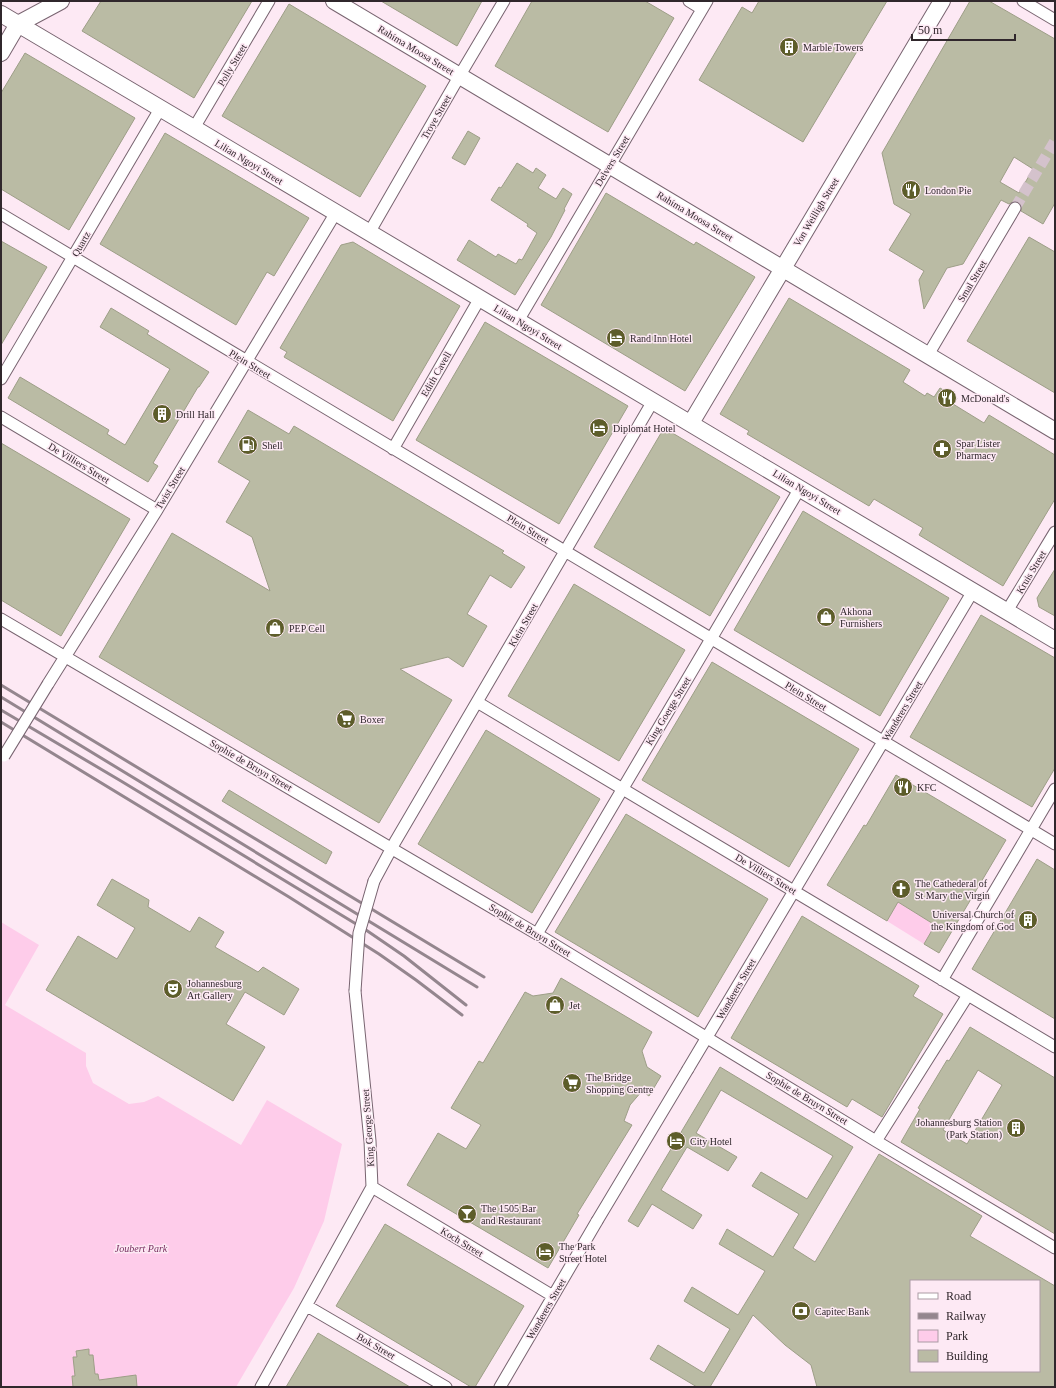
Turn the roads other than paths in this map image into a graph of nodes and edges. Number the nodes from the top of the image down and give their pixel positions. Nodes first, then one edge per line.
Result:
1 (61, 1) edge
2 (270, 1) edge
3 (334, 1) edge
4 (504, 1) edge
5 (689, 1) edge
6 (942, 1) edge
7 (1023, 1) edge
8 (704, 5) edge
9 (1, 14) edge
10 (1055, 20) edge
11 (18, 24) junction
12 (1, 53) edge
13 (460, 75) junction
14 (160, 109) junction
15 (194, 128) junction
16 (609, 165) junction
17 (1015, 208) tunnel mouth
18 (1, 214) edge
19 (335, 214) junction
20 (369, 233) junction
21 (73, 257) junction
22 (783, 268) junction
23 (480, 298) junction
24 (518, 321) junction
25 (928, 355) junction
26 (246, 362) junction
27 (1, 379) edge
28 (653, 401) junction
29 (1, 417) edge
30 (691, 423) junction
31 (1055, 431) edge
32 (393, 449) junction
33 (800, 488) junction
34 (157, 510) junction
35 (1055, 532) edge
36 (566, 552) junction
37 (973, 591) junction
38 (1007, 611) junction
39 (1, 619) edge
40 (711, 639) junction
41 (1055, 640) edge
42 (66, 656) junction
43 (478, 702) junction
44 (884, 742) junction
45 (2, 758) edge
46 (622, 788) junction
47 (1055, 789) edge
48 (1031, 830) junction
49 (1055, 844) edge
50 (392, 848) junction
51 (794, 891) junction
52 (537, 934) junction
53 (942, 980) junction
54 (968, 995) junction
55 (708, 1037) junction
56 (1055, 1047) edge
57 (876, 1141) junction
58 (372, 1187) junction
59 (1055, 1248) edge
60 (553, 1296) junction
61 (307, 1306) junction
62 (261, 1387) edge
63 (446, 1387) edge
64 (500, 1387) edge

1 - 11 street
2 - 15 street, Polly Street
3 - 13 street, Rahima Moosa Street
4 - 13 street, Troye Street
5 - 8 street
6 - 22 street, Von Weilligh Street
7 - 10 street
8 - 16 street, Delvers Street
9 - 11 street, Lilian Ngoyi Street
11 - 12 street
11 - 14 street, Lilian Ngoyi Street
13 - 16 street, Rahima Moosa Street
13 - 20 street, Troye Street
14 - 15 street, Lilian Ngoyi Street
14 - 21 street, Quartz
15 - 19 street, Lilian Ngoyi Street
16 - 22 street, Rahima Moosa Street
16 - 24 street, Delvers Street
17 - 25 street, Smal Street
18 - 21 street, Plein Street
19 - 20 street, Lilian Ngoyi Street
19 - 26 street, Twist Street
20 - 23 street, Lilian Ngoyi Street
21 - 26 street, Plein Street
21 - 27 street, Quartz
22 - 25 street, Rahima Moosa Street
22 - 30 street, Von Weilligh Street
23 - 24 street, Lilian Ngoyi Street
23 - 32 street, Edith Cavell
24 - 28 street, Lilian Ngoyi Street
25 - 31 street, Rahima Moosa Street
26 - 32 street, Plein Street
26 - 34 street, Twist Street
28 - 30 street, Lilian Ngoyi Street
28 - 36 street, Klein Street
29 - 34 street, De Villiers Street
30 - 33 street, Lilian Ngoyi Street
32 - 36 street, Plein Street
33 - 37 street, Lilian Ngoyi Street
33 - 40 street, King Goerge Street
34 - 42 street, Twist Street
35 - 38 street, Kruis Street
36 - 40 street, Plein Street
36 - 43 street, Klein Street
37 - 38 street, Lilian Ngoyi Street
37 - 44 street, Wanderers Street
38 - 41 street, Lilian Ngoyi Street
39 - 42 street, Sophie de Bruyn Street
40 - 44 street, Plein Street
40 - 46 street, King Goerge Street
42 - 45 street, Twist Street, bridge
42 - 50 street, Sophie de Bruyn Street
43 - 46 street, De Villiers Street
43 - 50 street, Klein Street
44 - 48 street, Plein Street
44 - 51 street, Wanderers Street
46 - 51 street, De Villiers Street
46 - 52 street, King Goerge Street
47 - 48 street
48 - 49 street, Plein Street
48 - 53 street
50 - 52 street, Sophie de Bruyn Street
50 - 58 street, King George Street, bridge
51 - 53 street, De Villiers Street
51 - 55 street, Wanderers Street
52 - 55 street, Sophie de Bruyn Street
53 - 54 street, De Villiers Street
54 - 56 street, De Villiers Street
54 - 57 street
55 - 57 street, Sophie de Bruyn Street
55 - 60 street, Wanderers Street, bridge
57 - 59 street, Sophie de Bruyn Street
58 - 60 street, Koch Street
58 - 61 street
60 - 64 street, Wanderers Street
61 - 62 street
61 - 63 street, Bok Street

